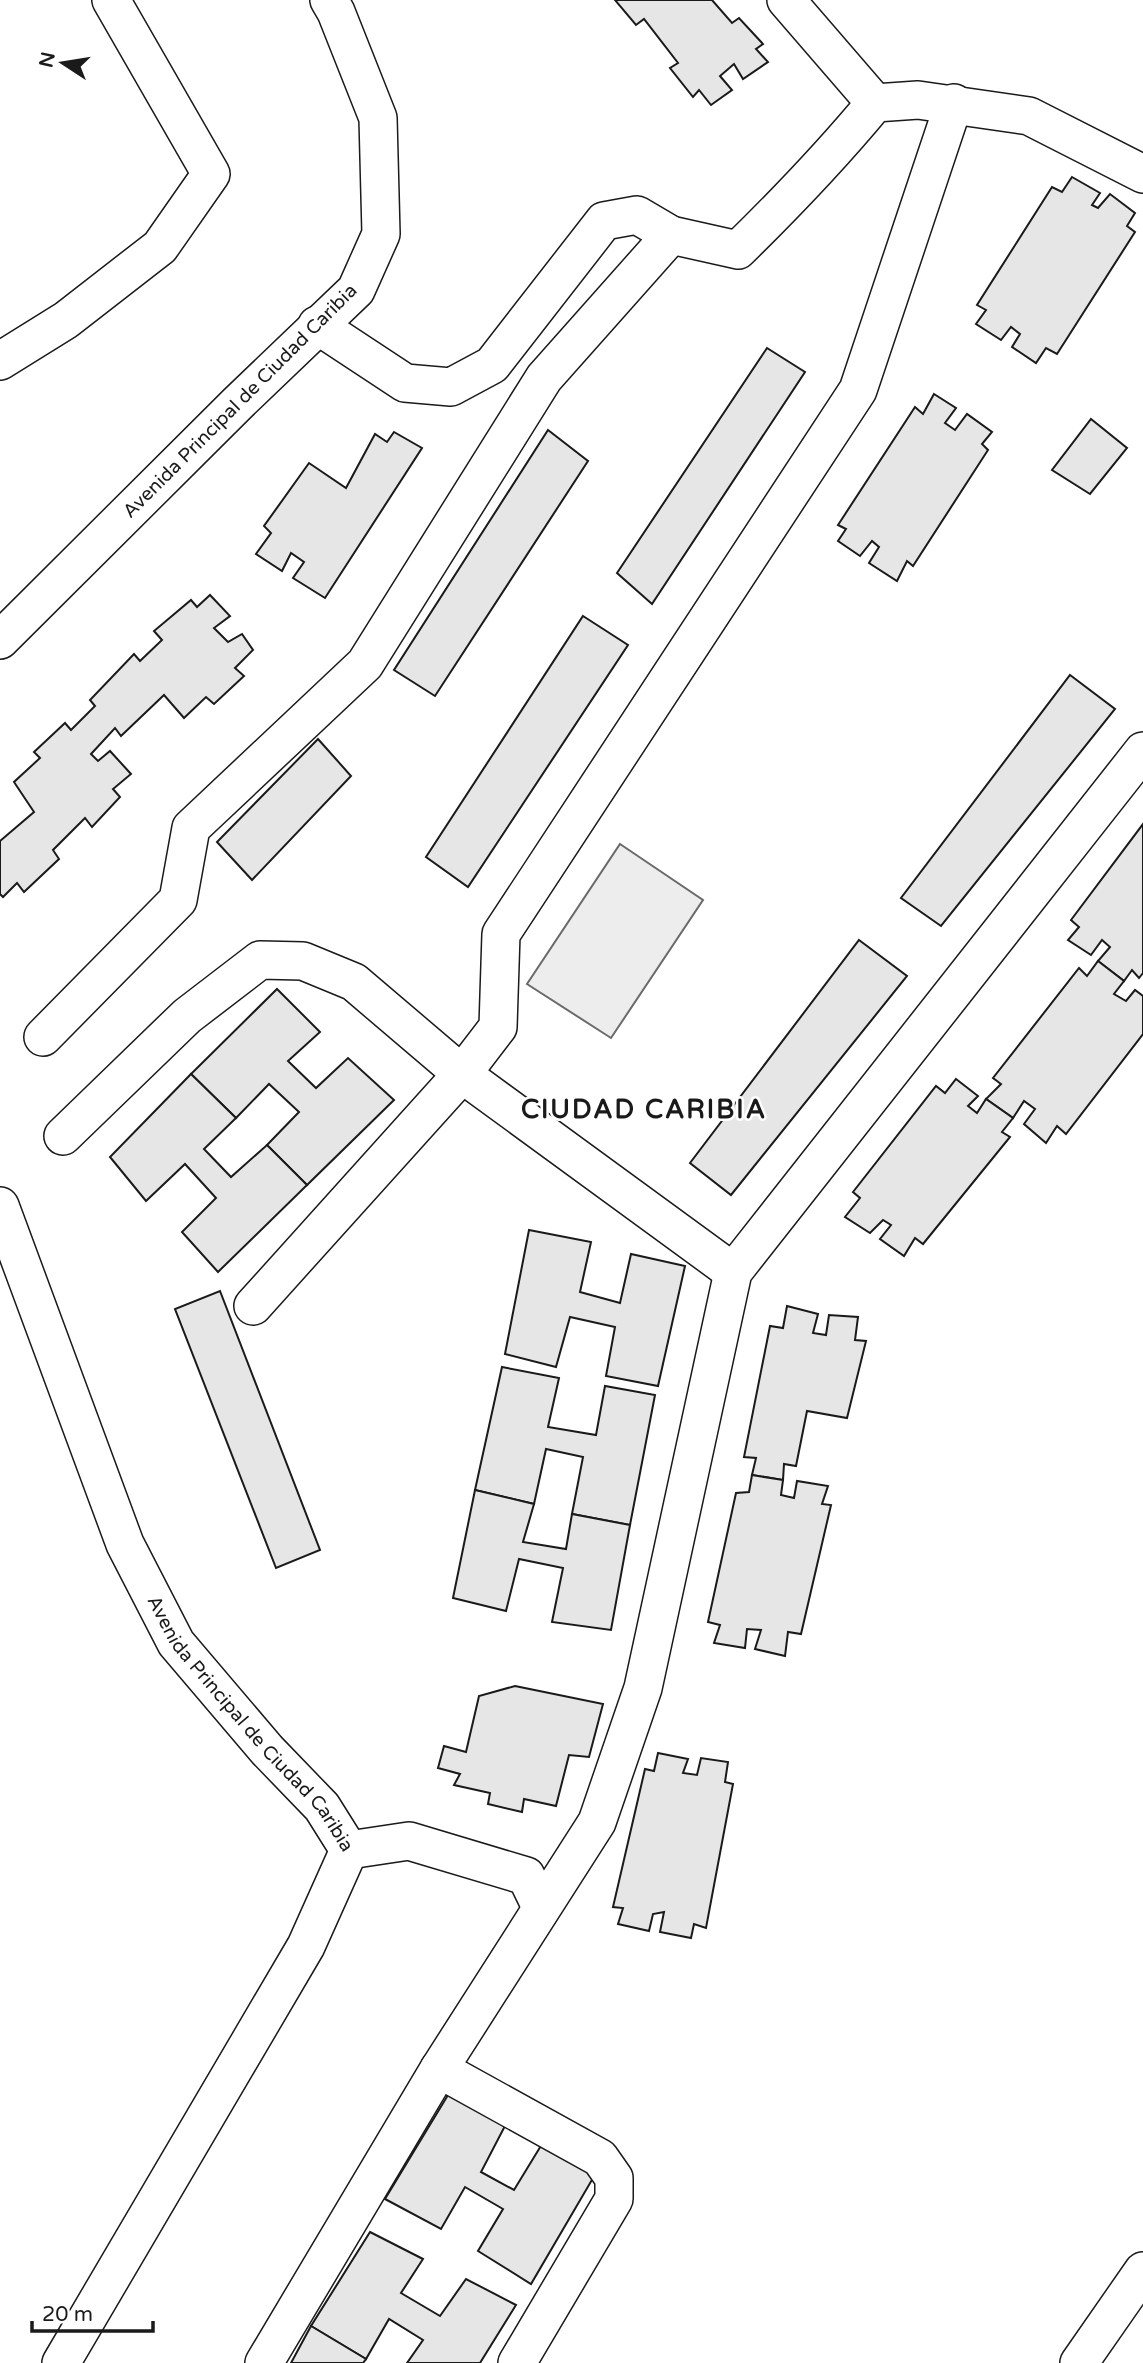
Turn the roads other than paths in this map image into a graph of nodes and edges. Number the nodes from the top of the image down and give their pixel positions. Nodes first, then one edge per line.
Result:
1 (111, 0) edge
2 (329, 0) edge
3 (786, 0) edge
4 (875, 103) junction
5 (954, 103) junction
6 (1143, 174) edge
7 (671, 235) junction
8 (317, 325) junction
9 (0, 361) edge
10 (0, 640) edge
11 (1143, 751) edge
12 (43, 1037) dead end
13 (462, 1074) junction
14 (63, 1136) dead end
15 (0, 1206) edge
16 (733, 1272) junction
17 (253, 1306) dead end
18 (349, 1850) junction
19 (541, 1907) junction
20 (439, 2069) junction
21 (1143, 2271) edge
22 (61, 2363) edge
23 (264, 2363) edge
24 (517, 2363) edge
25 (1079, 2363) edge

1 - 9 street
2 - 8 street, Avenida Principal de Ciudad Caribia
3 - 4 street
4 - 5 street
4 - 7 street
5 - 6 street
5 - 13 street
7 - 8 street
7 - 12 street
8 - 10 street, Avenida Principal de Ciudad Caribia
11 - 16 street
13 - 14 street
13 - 16 street
13 - 17 street
15 - 18 street, Avenida Principal de Ciudad Caribia
16 - 19 street
18 - 19 street
18 - 22 street, Avenida Principal de Ciudad Caribia
19 - 20 street
20 - 23 street
20 - 24 street
21 - 25 street

